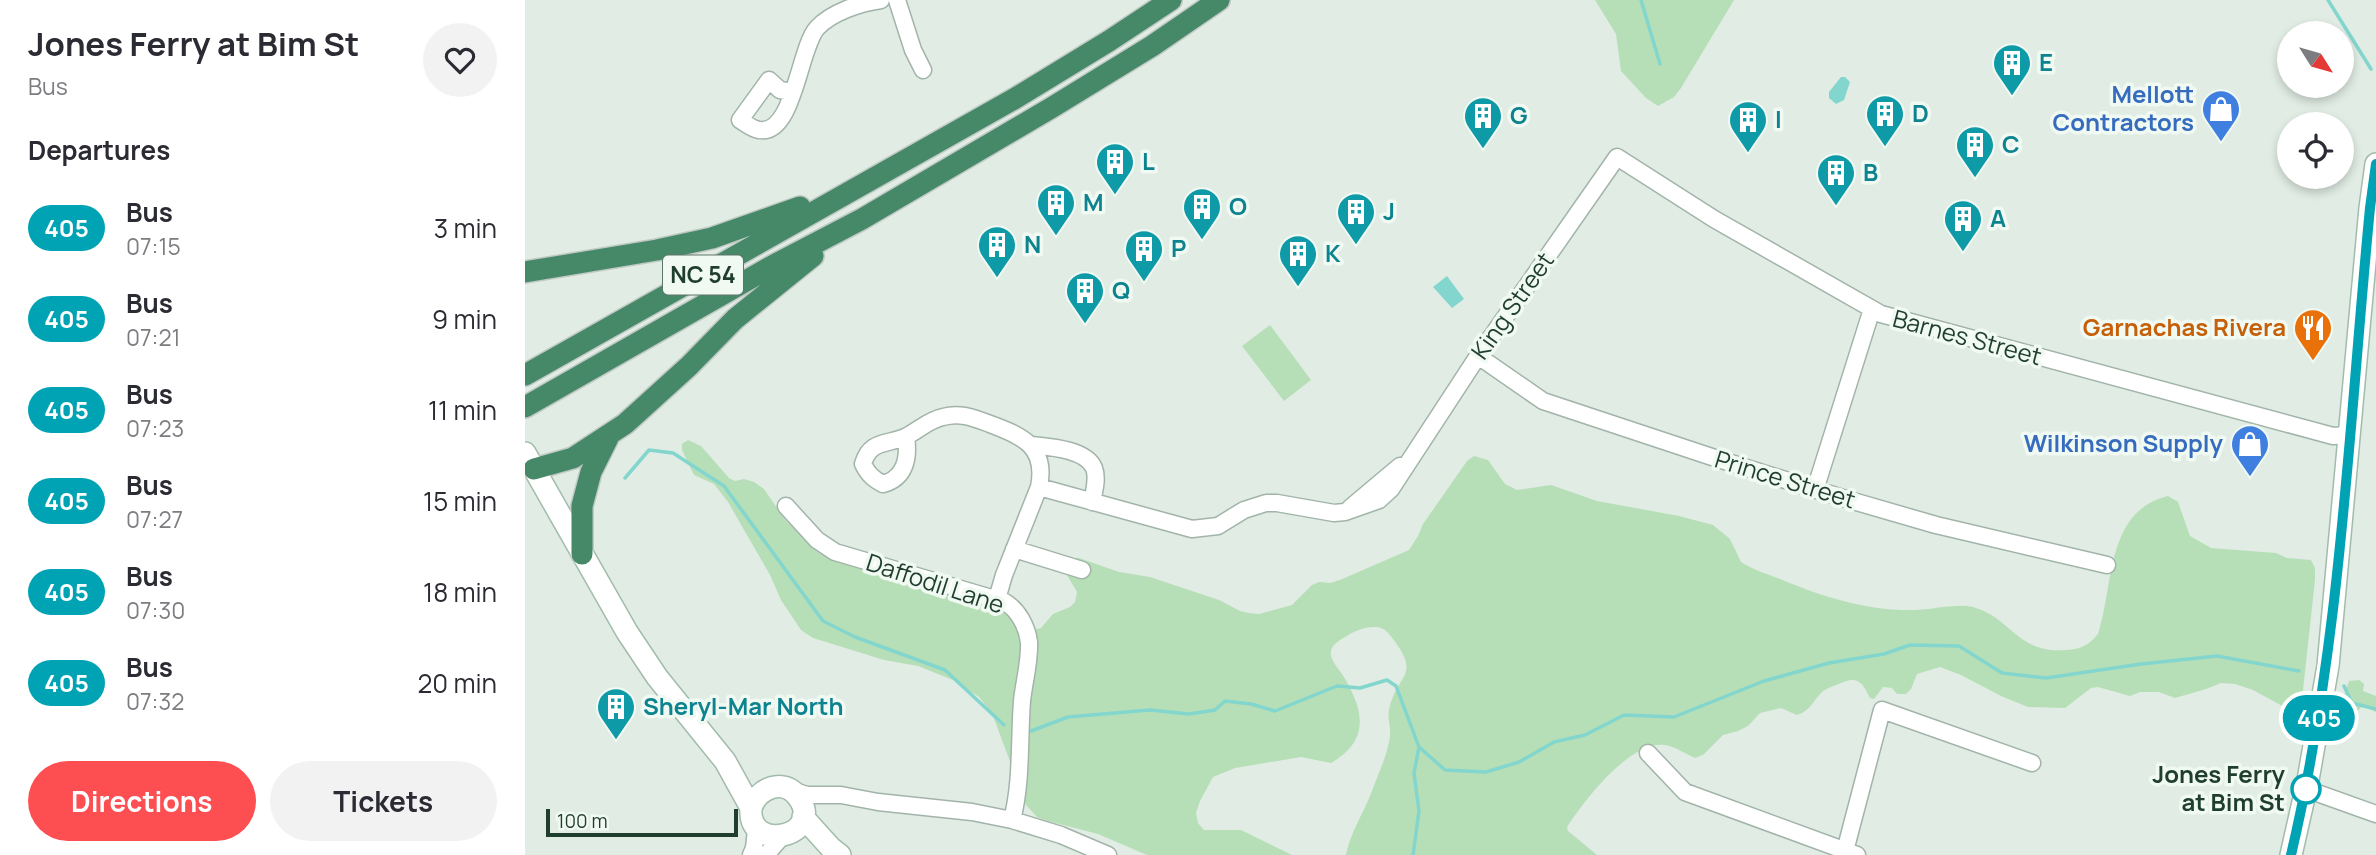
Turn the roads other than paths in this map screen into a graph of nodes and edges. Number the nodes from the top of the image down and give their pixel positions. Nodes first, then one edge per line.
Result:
1 (881, 0) edge
2 (897, 0) edge
3 (1198, 0) edge
4 (1219, 0) edge
5 (1159, 3) edge
6 (1182, 27) junction
7 (923, 71) dead end
8 (793, 92) dead end
9 (1051, 108) junction
10 (1617, 157) joint
11 (2376, 164) edge
12 (867, 181) junction
13 (862, 219) junction
14 (525, 272) edge
15 (1872, 309) junction
16 (1478, 356) junction
17 (531, 372) edge
18 (525, 407) edge
19 (2349, 435) junction
20 (609, 436) junction
21 (906, 436) dead end
22 (1031, 445) junction
23 (530, 461) edge
24 (1039, 487) junction
25 (1815, 490) junction
26 (1092, 502) junction
27 (786, 506) dead end
28 (1014, 549) junction
29 (582, 554) junction
30 (2107, 565) dead end
31 (1082, 570) dead end
32 (997, 599) junction
33 (1648, 753) dead end
34 (725, 761) junction
35 (2032, 763) dead end
36 (781, 789) junction
37 (2306, 789) junction
38 (823, 796) junction
39 (751, 808) junction
40 (2376, 814) edge
41 (804, 815) junction
42 (1011, 820) junction
43 (756, 830) junction
44 (777, 844) edge
45 (835, 852) edge
46 (1851, 853) edge
47 (751, 855) edge
48 (1108, 855) edge
49 (2291, 855) edge

1 - 8 street
2 - 7 street
3 - 6 highway
4 - 6 highway, NC 54
5 - 9 highway
5 - 12 highway, NC 54
6 - 9 highway, NC 54
9 - 13 highway, NC 54
10 - 15 street, Barnes Street
10 - 16 street, King Street
11 - 19 main road
12 - 14 highway
12 - 17 highway, NC 54
13 - 18 highway, NC 54
13 - 20 highway
15 - 19 street, Barnes Street
15 - 25 street
16 - 25 street, Prince Street
16 - 26 street, King Street
19 - 37 main road
20 - 23 highway
20 - 29 highway
21 - 22 street
22 - 24 street
22 - 26 street
23 - 29 main road
24 - 26 street
24 - 28 street
25 - 30 street, Prince Street
27 - 32 street, Daffodil Lane
28 - 31 street
28 - 32 street
29 - 34 main road
32 - 42 street, Daffodil Lane
33 - 46 street
34 - 36 main road
34 - 39 main road
35 - 46 street
36 - 38 street
36 - 39 main road
36 - 41 main road
37 - 40 street
37 - 49 main road
38 - 41 street
38 - 42 street
39 - 43 main road
41 - 44 main road
41 - 45 main road
42 - 48 street
43 - 44 main road
43 - 47 street
44 - 45 main road

